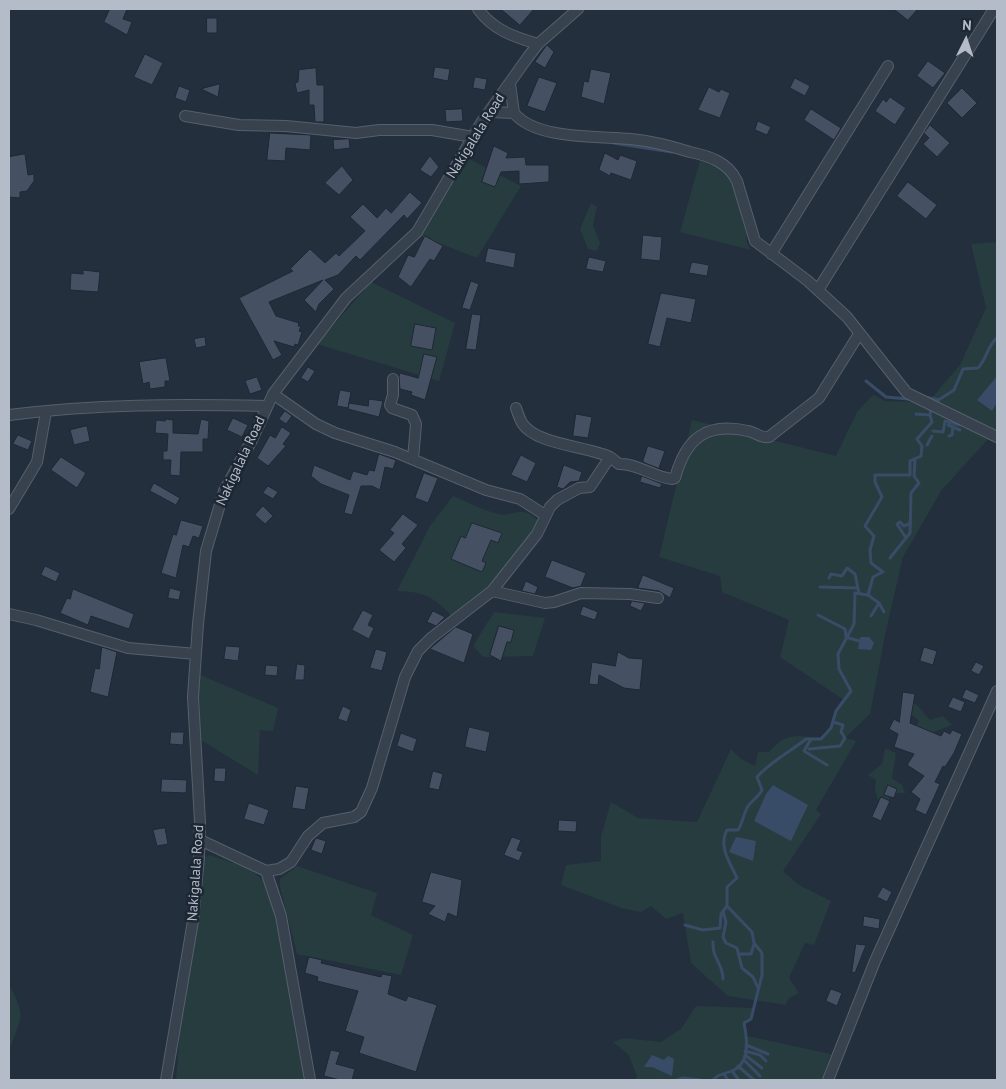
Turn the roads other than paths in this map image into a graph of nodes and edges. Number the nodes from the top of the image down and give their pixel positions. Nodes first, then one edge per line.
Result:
1 (478, 9) edge
2 (578, 9) edge
3 (994, 9) edge
4 (538, 44) junction
5 (888, 66) dead end
6 (510, 84) junction
7 (490, 112) junction
8 (514, 113) junction
9 (185, 116) dead end
10 (473, 137) junction
11 (771, 254) junction
12 (818, 290) junction
13 (859, 334) junction
14 (394, 379) dead end
15 (273, 394) junction
16 (266, 406) junction
17 (516, 408) dead end
18 (46, 412) junction
19 (9, 415) edge
20 (997, 437) edge
21 (610, 457) junction
22 (413, 459) junction
23 (9, 508) edge
24 (546, 515) junction
25 (492, 591) junction
26 (658, 598) dead end
27 (9, 614) edge
28 (196, 654) junction
29 (997, 691) edge
30 (200, 840) junction
31 (266, 871) junction
32 (166, 1080) edge
33 (310, 1080) edge
34 (828, 1080) edge

1 - 4 street
2 - 4 street, Nakigalala Road
3 - 12 street
4 - 6 street, Nakigalala Road
5 - 11 street
6 - 7 street, Nakigalala Road
6 - 8 street
7 - 8 street
7 - 10 street, Nakigalala Road
8 - 11 street
9 - 10 street
10 - 15 street, Nakigalala Road
11 - 12 street
12 - 13 street
13 - 20 street
13 - 21 street
14 - 22 street
15 - 16 street, Nakigalala Road
15 - 22 street
16 - 18 street
16 - 28 street, Nakigalala Road
17 - 21 street
18 - 19 street
18 - 23 street
21 - 24 street
22 - 24 street
24 - 25 street
25 - 26 street
25 - 31 street
27 - 28 street
28 - 30 street, Nakigalala Road
29 - 34 street
30 - 31 street
30 - 32 street, Nakigalala Road
31 - 33 street

